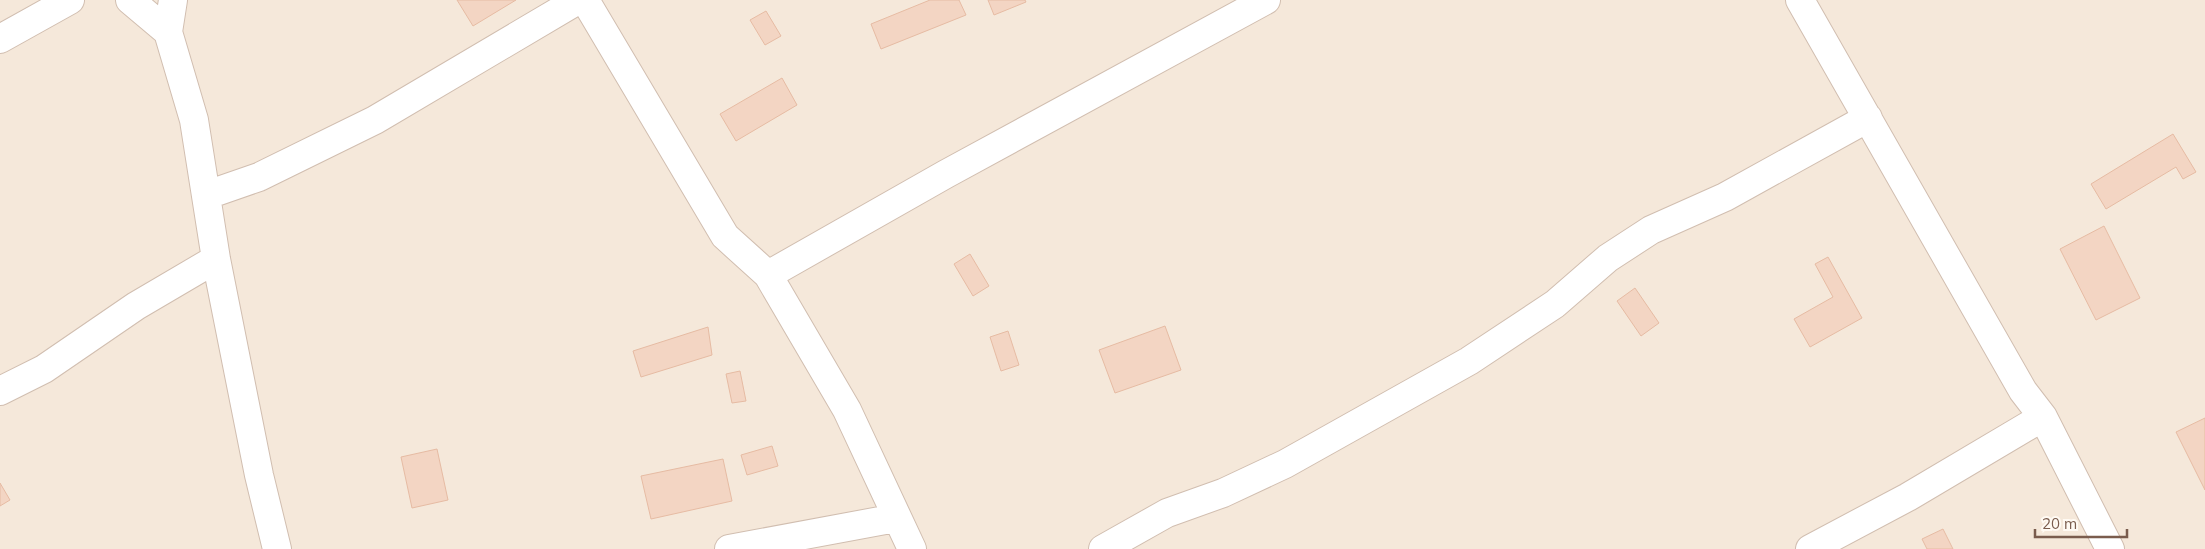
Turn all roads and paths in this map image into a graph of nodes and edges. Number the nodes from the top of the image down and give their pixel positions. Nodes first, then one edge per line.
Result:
1 (70, 0) edge
2 (130, 0) edge
3 (173, 0) edge
4 (578, 0) edge
5 (585, 0) edge
6 (1266, 0) edge
7 (1800, 0) edge
8 (168, 32) junction
9 (0, 39) edge
10 (1868, 118) junction
11 (207, 195) junction
12 (216, 259) junction
13 (768, 275) junction
14 (0, 391) edge
15 (2043, 417) junction
16 (896, 518) junction
17 (277, 549) edge
18 (729, 549) edge
19 (912, 549) edge
20 (1102, 549) edge
21 (1810, 549) edge
22 (2110, 549) edge

1 - 9 street
2 - 8 street
3 - 8 street
4 - 11 street
5 - 13 street
6 - 13 street
7 - 10 street
8 - 11 street
10 - 15 street
10 - 20 street
11 - 12 street
12 - 14 street
12 - 17 street
13 - 16 street
15 - 21 street
15 - 22 street
16 - 18 street
16 - 19 street

